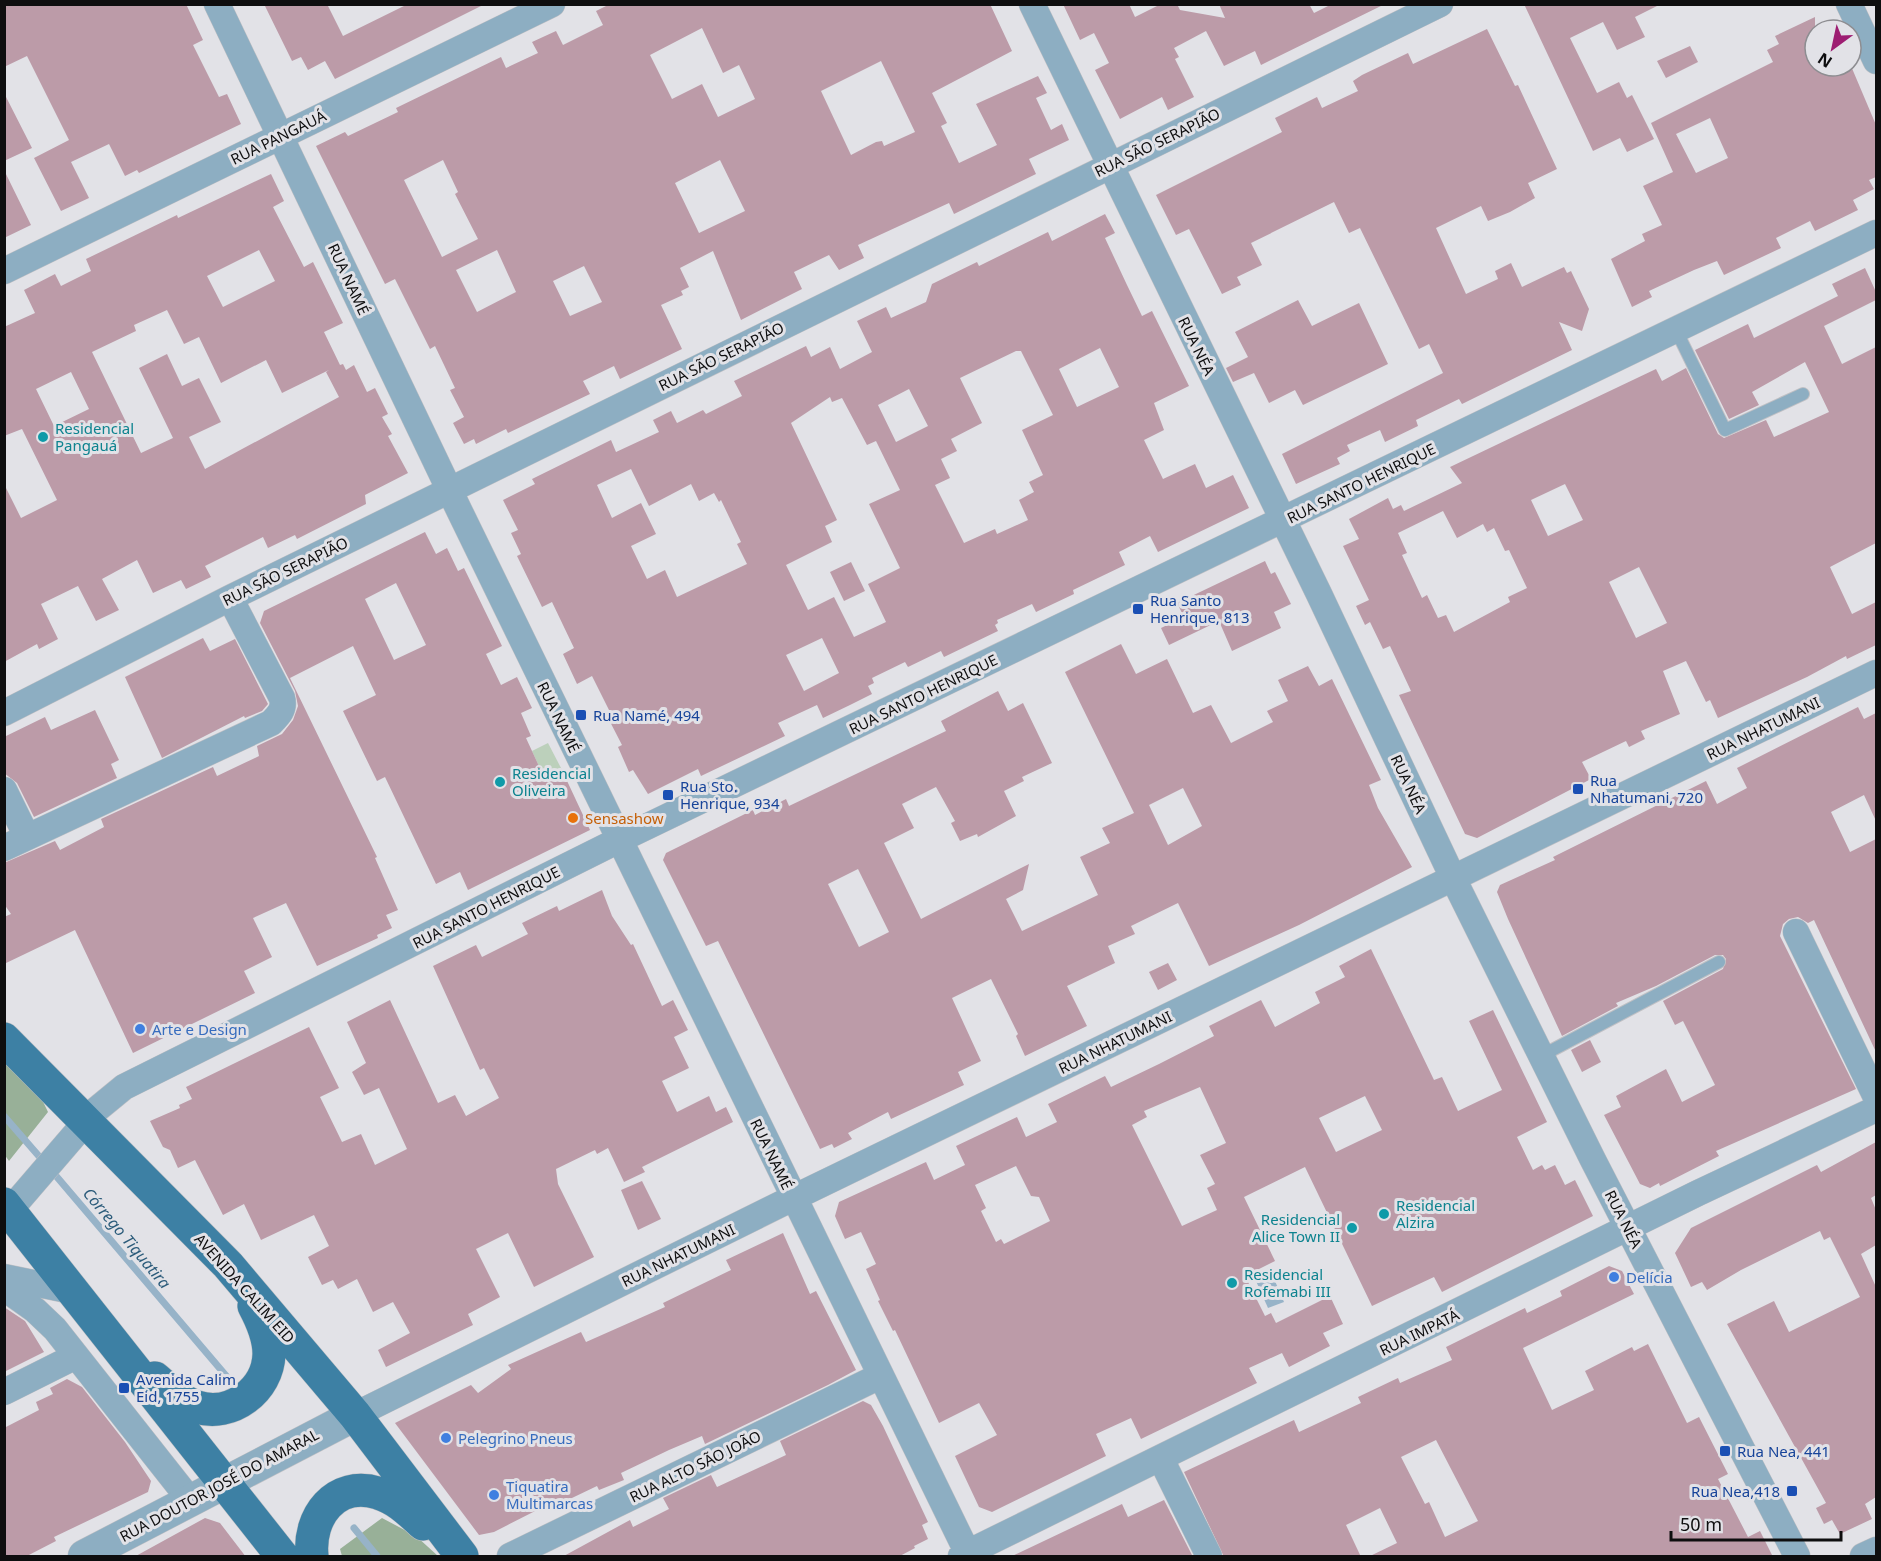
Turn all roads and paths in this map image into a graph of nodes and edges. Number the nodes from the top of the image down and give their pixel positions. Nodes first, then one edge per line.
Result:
1 (217, 4) edge
2 (552, 4) edge
3 (1032, 4) edge
4 (1440, 4) edge
5 (1849, 4) edge
6 (1870, 29) edge
7 (1876, 61) edge
8 (281, 135) junction
9 (1109, 166) junction
10 (1876, 233) edge
11 (4, 271) edge
12 (1676, 330) junction
13 (1803, 393) dead end
14 (450, 490) junction
15 (1283, 520) junction
16 (230, 598) junction
17 (1876, 673) edge
18 (4, 712) edge
19 (4, 790) edge
20 (619, 840) junction
21 (16, 842) edge
22 (1453, 878) junction
23 (1796, 932) dead end
24 (1719, 962) dead end
25 (4, 1039) edge
26 (1541, 1056) junction
27 (1876, 1097) edge
28 (1876, 1109) edge
29 (77, 1130) junction
30 (793, 1198) junction
31 (6, 1211) edge
32 (1628, 1228) junction
33 (228, 1265) junction
34 (8, 1285) edge
35 (72, 1291) junction
36 (108, 1337) junction
37 (76, 1356) junction
38 (880, 1376) junction
39 (4, 1392) edge
40 (355, 1415) junction
41 (1161, 1459) junction
42 (223, 1484) junction
43 (190, 1500) junction
44 (1876, 1550) edge
45 (966, 1556) edge
46 (84, 1557) edge
47 (282, 1557) edge
48 (312, 1557) edge
49 (457, 1557) edge
50 (462, 1557) edge
51 (510, 1557) edge
52 (1209, 1557) edge
53 (1797, 1557) edge
54 (1863, 1557) edge

1 - 8 street, RUA NAMÉ
2 - 8 street, RUA PANGAUÁ
3 - 9 street, RUA NÉA
4 - 9 street, RUA SÃO SERAPIÃO
5 - 6 street
6 - 7 street
8 - 11 street, RUA PANGAUÁ
8 - 14 street, RUA NAMÉ
9 - 14 street, RUA SÃO SERAPIÃO
9 - 15 street, RUA NÉA
10 - 12 street, RUA SANTO HENRIQUE
12 - 13 lane
12 - 15 street, RUA SANTO HENRIQUE
14 - 16 street, RUA SÃO SERAPIÃO
14 - 20 street, RUA NAMÉ
15 - 20 street, RUA SANTO HENRIQUE
15 - 22 street, RUA NÉA
16 - 18 street, RUA SÃO SERAPIÃO
16 - 21 street
17 - 22 street, RUA NHATUMANI
19 - 21 street
20 - 29 street, RUA SANTO HENRIQUE
20 - 30 street, RUA NAMÉ
22 - 26 street, RUA NÉA
22 - 30 street, RUA NHATUMANI
23 - 27 street
24 - 26 lane
25 - 29 main road, AVENIDA CALIM EID
26 - 32 street, RUA NÉA
28 - 32 street, RUA IMPATÁ
29 - 31 street, RUA SANTO HENRIQUE
29 - 33 main road, AVENIDA CALIM EID
30 - 38 street, RUA NAMÉ
30 - 40 street, RUA NHATUMANI
31 - 35 main road
32 - 41 street, RUA IMPATÁ
32 - 53 street, RUA NÉA
33 - 36 main road
33 - 40 main road, AVENIDA CALIM EID
34 - 35 street
34 - 37 street
35 - 36 main road
36 - 42 main road
37 - 39 street
37 - 43 street
38 - 45 street, RUA NAMÉ
38 - 51 street, RUA ALTO SÃO JOÃO
40 - 42 street, RUA DOUTOR JOSÉ DO AMARAL
40 - 50 main road, AVENIDA CALIM EID
41 - 45 street, RUA IMPATÁ
41 - 52 street
42 - 43 street, RUA DOUTOR JOSÉ DO AMARAL
42 - 47 main road
43 - 46 street, RUA DOUTOR JOSÉ DO AMARAL
44 - 54 street
48 - 49 main road

